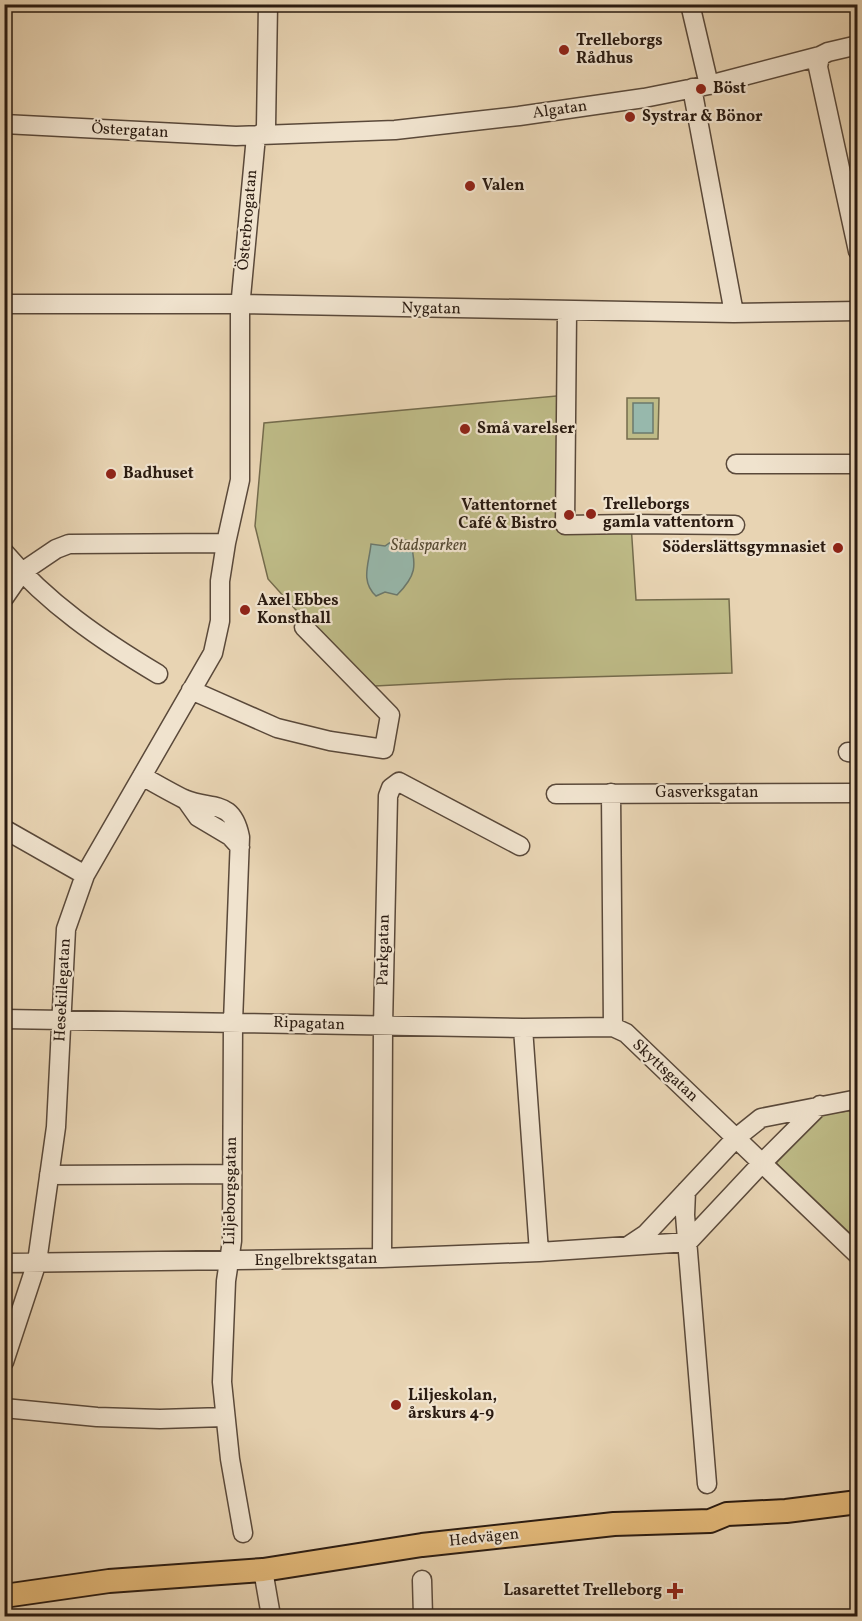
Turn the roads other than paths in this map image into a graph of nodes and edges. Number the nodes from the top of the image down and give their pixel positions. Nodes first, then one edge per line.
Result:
1 (268, 4) edge
2 (690, 4) edge
3 (858, 45) edge
4 (820, 56) junction
5 (701, 87) junction
6 (4, 124) edge
7 (256, 136) junction
8 (858, 251) edge
9 (4, 304) edge
10 (241, 304) junction
11 (858, 311) edge
12 (567, 312) junction
13 (734, 313) junction
14 (736, 464) dead end
15 (858, 464) edge
16 (735, 525) dead end
17 (226, 543) junction
18 (4, 552) edge
19 (22, 573) junction
20 (4, 598) edge
21 (304, 627) dead end
22 (158, 674) dead end
23 (190, 690) junction
24 (142, 776) junction
25 (611, 793) junction
26 (858, 793) edge
27 (556, 794) dead end
28 (4, 829) edge
29 (520, 846) dead end
30 (85, 875) junction
31 (4, 1019) edge
32 (62, 1021) junction
33 (233, 1022) junction
34 (383, 1026) junction
35 (523, 1028) junction
36 (614, 1028) junction
37 (858, 1099) edge
38 (820, 1106) junction
39 (736, 1138) junction
40 (762, 1163) junction
41 (232, 1174) junction
42 (49, 1175) junction
43 (686, 1191) junction
44 (688, 1242) junction
45 (627, 1246) junction
46 (539, 1252) junction
47 (858, 1255) edge
48 (382, 1258) junction
49 (229, 1261) junction
50 (37, 1262) junction
51 (4, 1263) edge
52 (4, 1362) edge
53 (4, 1408) edge
54 (224, 1418) junction
55 (707, 1484) dead end
56 (858, 1502) edge
57 (243, 1533) dead end
58 (263, 1570) junction
59 (422, 1580) dead end
60 (110, 1581) junction
61 (4, 1596) edge
62 (4, 1608) edge
63 (271, 1617) edge
64 (423, 1617) edge

1 - 7 street, Österbrogatan
2 - 5 street
3 - 4 street, Algatan
4 - 5 street, Algatan
4 - 8 street
5 - 7 street, Algatan
5 - 13 street
6 - 7 street, Östergatan
7 - 10 street, Österbrogatan
9 - 10 street, Nygatan
10 - 12 street, Nygatan
10 - 17 street, Österbrogatan
11 - 13 street, Nygatan
12 - 13 street, Nygatan
12 - 16 street
14 - 15 street
17 - 19 street
17 - 23 street, Hesekillegatan
18 - 19 street
19 - 20 street
19 - 22 street
21 - 23 street
23 - 24 street, Hesekillegatan
24 - 30 street, Hesekillegatan
24 - 33 street, Liljeborgsgatan
25 - 26 street, Gasverksgatan
25 - 27 street, Gasverksgatan
25 - 36 street
28 - 30 street
29 - 34 street, Parkgatan
30 - 32 street, Hesekillegatan
31 - 32 street, Ripagatan
32 - 33 street, Ripagatan
32 - 42 street, Hesekillegatan
33 - 34 street, Ripagatan
33 - 41 street, Liljeborgsgatan
34 - 35 street, Ripagatan
34 - 48 street, Parkgatan
35 - 36 street, Ripagatan
35 - 46 street
36 - 39 street, Skyttsgatan
37 - 38 street
38 - 39 street
38 - 40 street
39 - 40 street, Skyttsgatan
39 - 43 street
40 - 44 street
40 - 47 street, Skyttsgatan
41 - 42 street
41 - 49 street, Liljeborgsgatan
42 - 50 street, Hesekillegatan
43 - 44 street
43 - 45 street
44 - 45 street, Engelbrektsgatan
44 - 55 street
45 - 46 street, Engelbrektsgatan
46 - 48 street, Engelbrektsgatan
48 - 49 street, Engelbrektsgatan
49 - 50 street, Engelbrektsgatan
49 - 54 street, Liljeborgsgatan
50 - 51 street, Engelbrektsgatan
50 - 52 street, Hesekillegatan
53 - 54 street
54 - 57 street, Liljeborgsgatan
56 - 58 main road, Hedvägen
58 - 60 main road, Hedvägen
58 - 63 street
59 - 64 street
60 - 61 main road, Hedvägen
60 - 62 main road, Hedvägen

